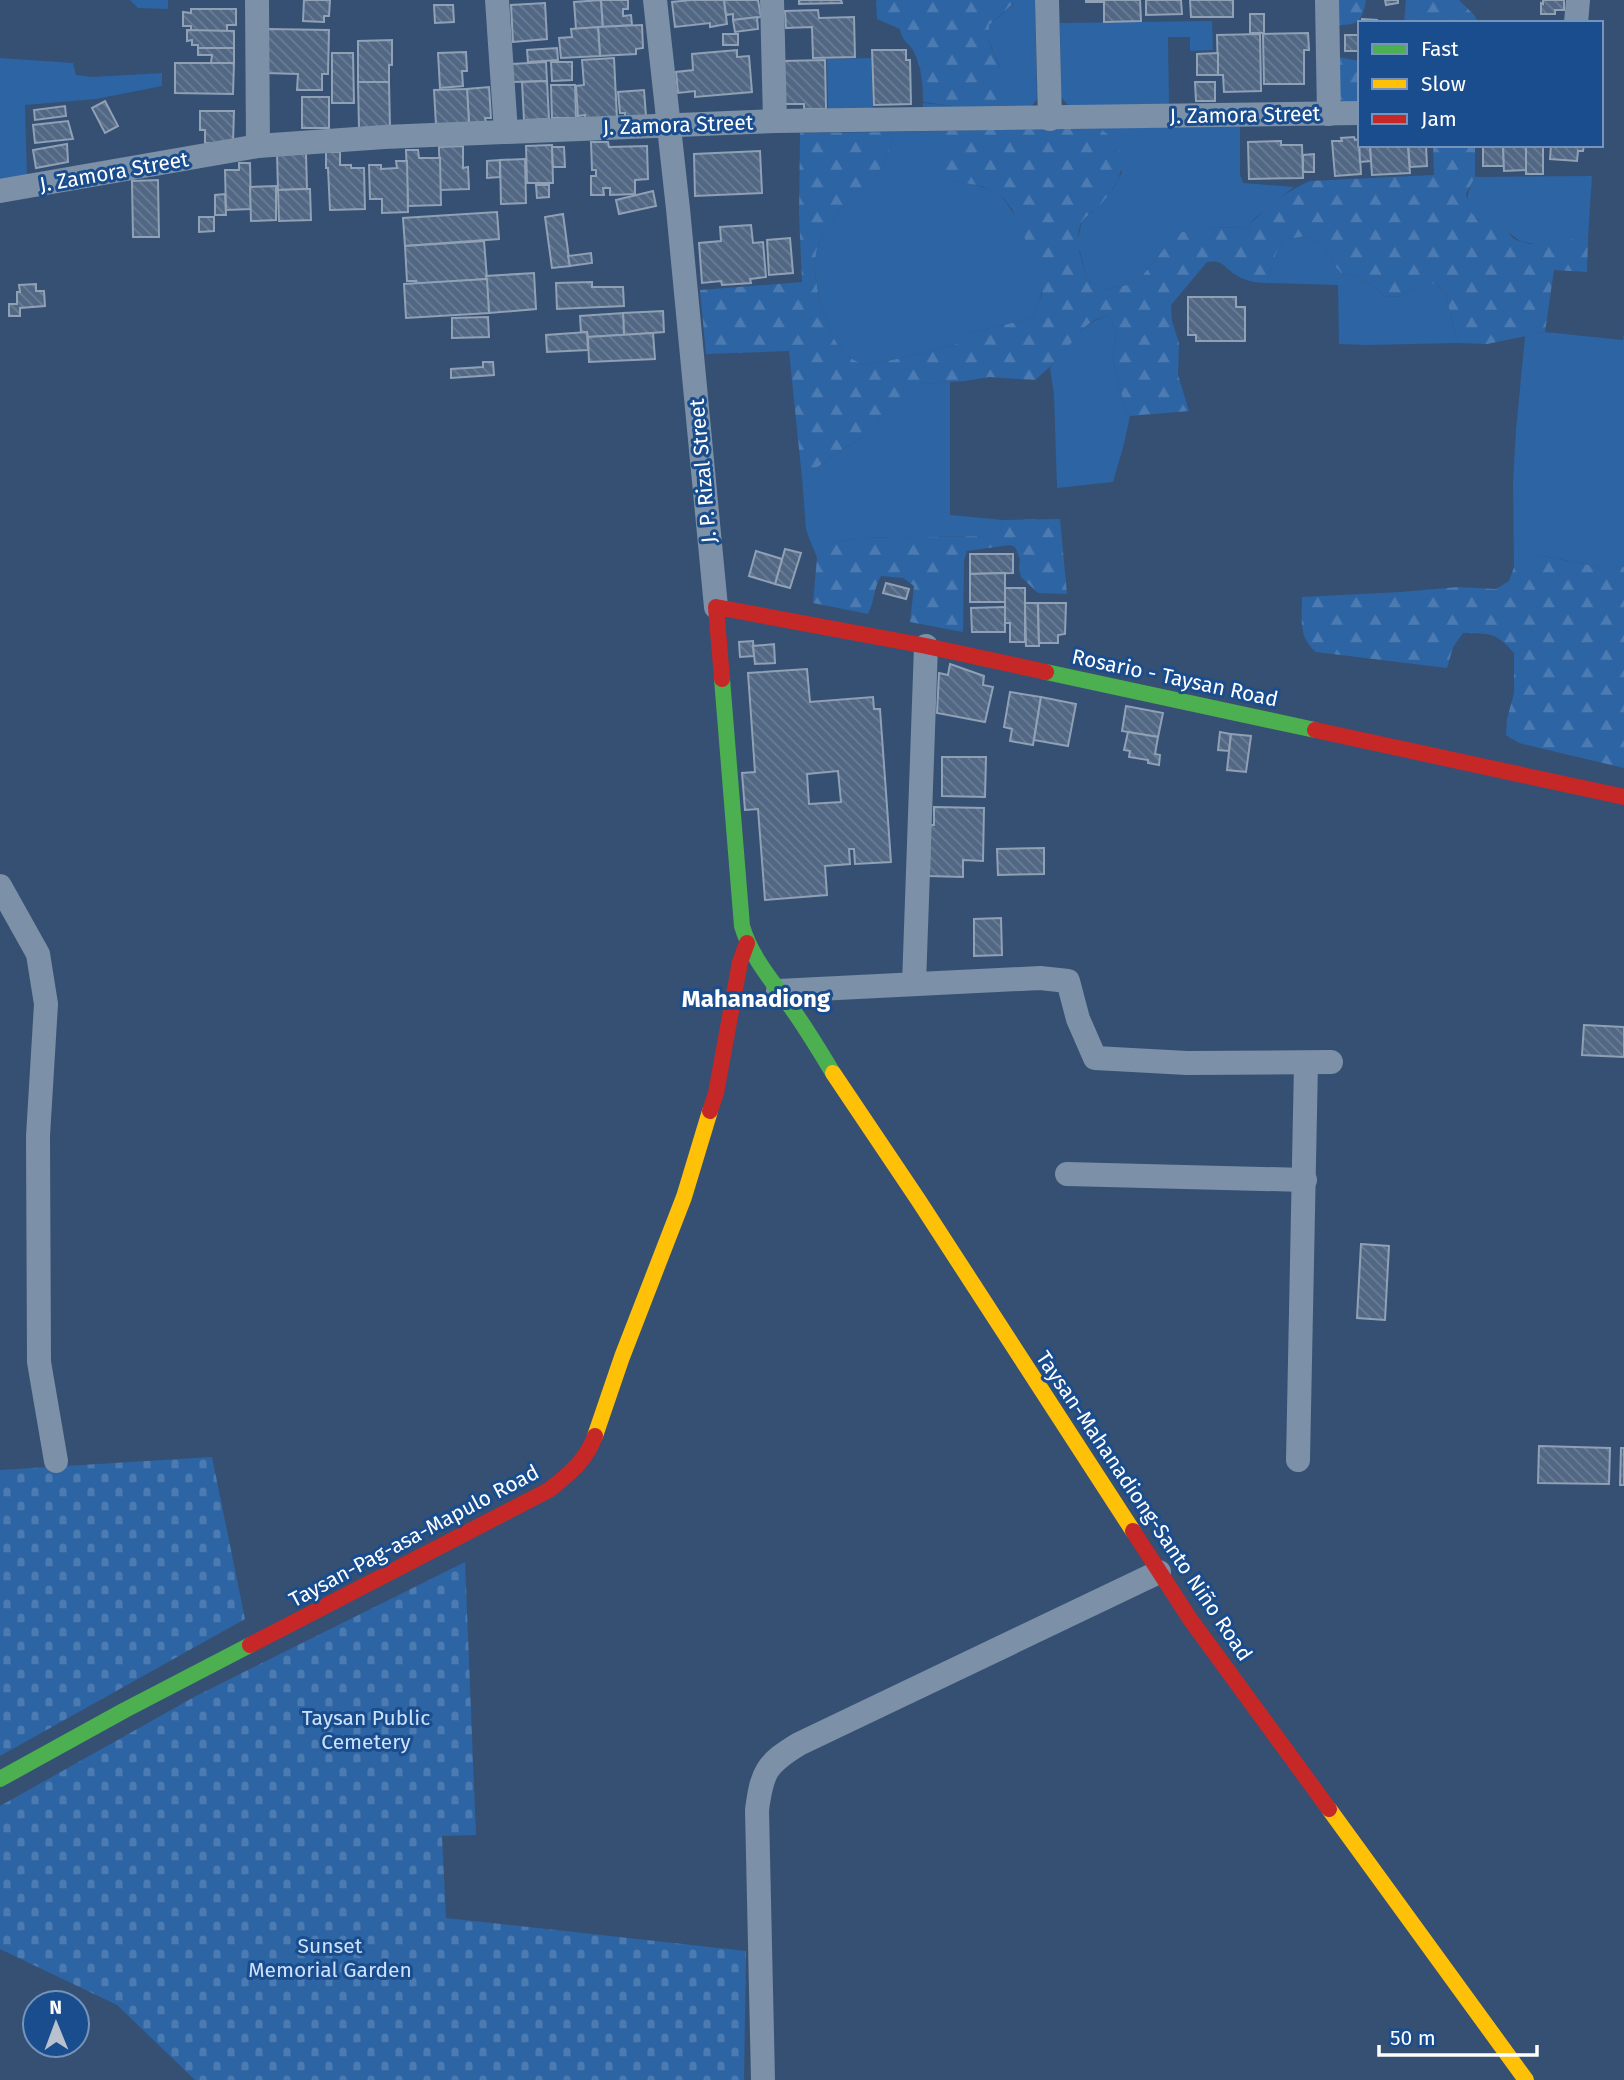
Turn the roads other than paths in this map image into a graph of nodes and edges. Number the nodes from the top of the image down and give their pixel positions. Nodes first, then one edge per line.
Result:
1 (257, 0) edge
2 (497, 0) edge
3 (655, 0) edge
4 (772, 0) edge
5 (1047, 0) edge
6 (1327, 0) edge
7 (1577, 0) edge
8 (1576, 21) edge
9 (1329, 114) junction
10 (1358, 114) edge
11 (1050, 119) junction
12 (775, 121) junction
13 (668, 125) junction
14 (506, 132) junction
15 (258, 146) junction
16 (0, 191) edge
17 (716, 607) junction
18 (926, 646) junction
19 (1624, 797) edge
20 (0, 886) edge
21 (747, 943) junction
22 (915, 984) junction
23 (775, 1002) junction
24 (746, 1016) dead end
25 (730, 1026) junction
26 (1331, 1062) dead end
27 (1306, 1063) junction
28 (1067, 1174) dead end
29 (1305, 1180) junction
30 (1298, 1460) dead end
31 (56, 1461) dead end
32 (1159, 1572) junction
33 (0, 1779) edge
34 (763, 2080) edge
35 (1526, 2080) edge

1 - 15 street
2 - 14 street
3 - 13 street, J. P. Rizal Street
4 - 12 street
5 - 11 street
6 - 9 street
7 - 8 street
9 - 10 street, J. Zamora Street
9 - 11 street, J. Zamora Street
11 - 12 street, J. Zamora Street
12 - 13 street, J. Zamora Street
13 - 14 street, J. Zamora Street
13 - 17 street, J. P. Rizal Street
14 - 15 street, J. Zamora Street
15 - 16 street, J. Zamora Street
17 - 18 main road, Rosario - Taysan Road
17 - 21 main road, J. P. Rizal Street
18 - 19 main road, Rosario - Taysan Road
18 - 22 street
20 - 31 street
21 - 23 main road, Taysan-Mahanadiong-Santo Niño Road
21 - 25 main road, Taysan-Pag-asa-Mapulo Road
22 - 23 street
22 - 27 street
23 - 32 main road, Taysan-Mahanadiong-Santo Niño Road
24 - 25 main road
25 - 33 main road, Taysan-Pag-asa-Mapulo Road
26 - 27 street
27 - 29 street
28 - 29 street
29 - 30 street
32 - 34 street
32 - 35 main road, Taysan-Mahanadiong-Santo Niño Road

